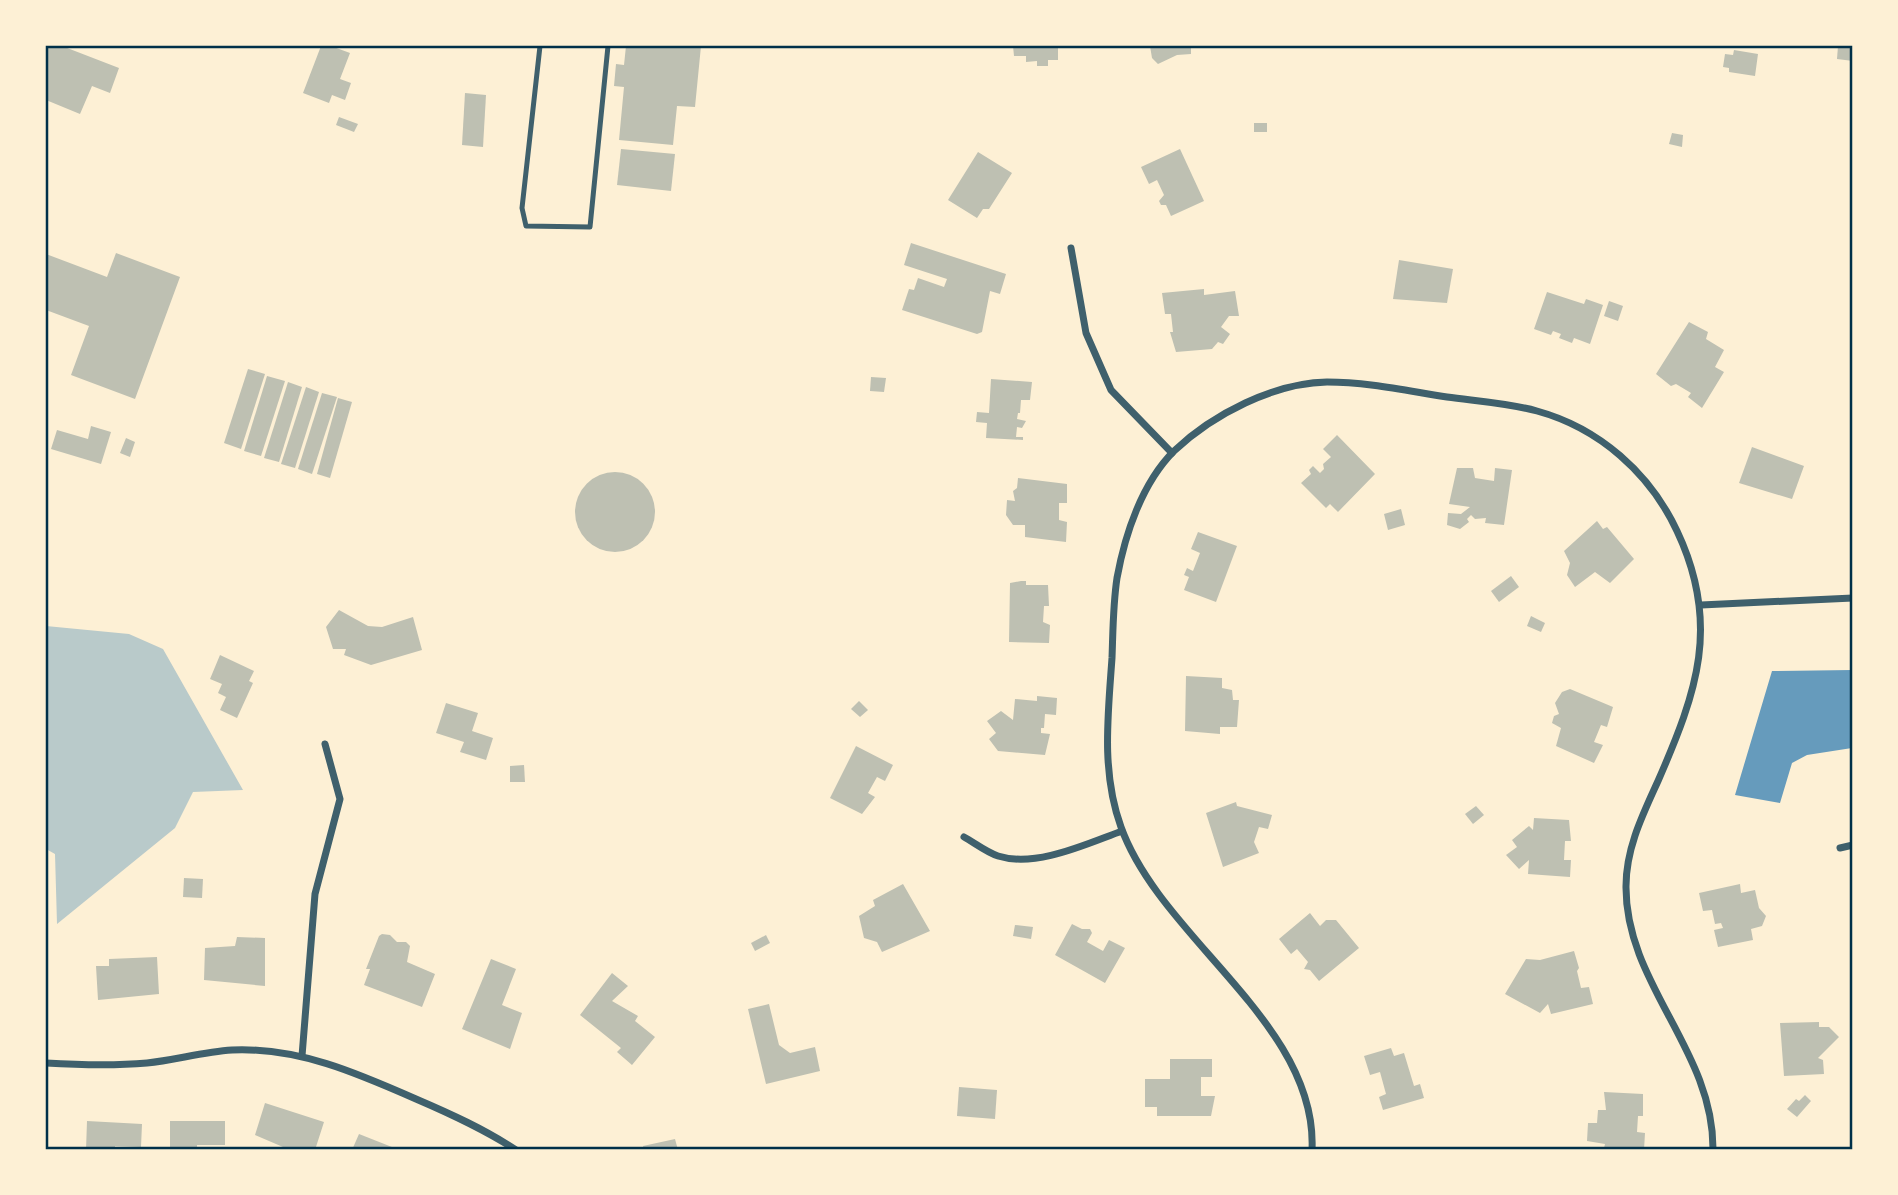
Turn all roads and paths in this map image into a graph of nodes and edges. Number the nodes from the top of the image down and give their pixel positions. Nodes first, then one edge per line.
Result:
1 (540, 46) edge
2 (608, 46) edge
3 (1071, 248) dead end
4 (1172, 453) junction
5 (1853, 598) edge
6 (1701, 605) junction
7 (325, 744) dead end
8 (1122, 831) junction
9 (964, 837) dead end
10 (1853, 845) edge
11 (1840, 848) dead end
12 (302, 1056) junction
13 (46, 1063) edge
14 (516, 1150) edge
15 (1312, 1150) edge
16 (1713, 1150) edge

1 - 2 lane
3 - 4 street
4 - 6 street
4 - 8 street
5 - 6 street
6 - 16 street
7 - 12 street
8 - 9 street
8 - 15 street
10 - 11 street
12 - 13 street
12 - 14 street

